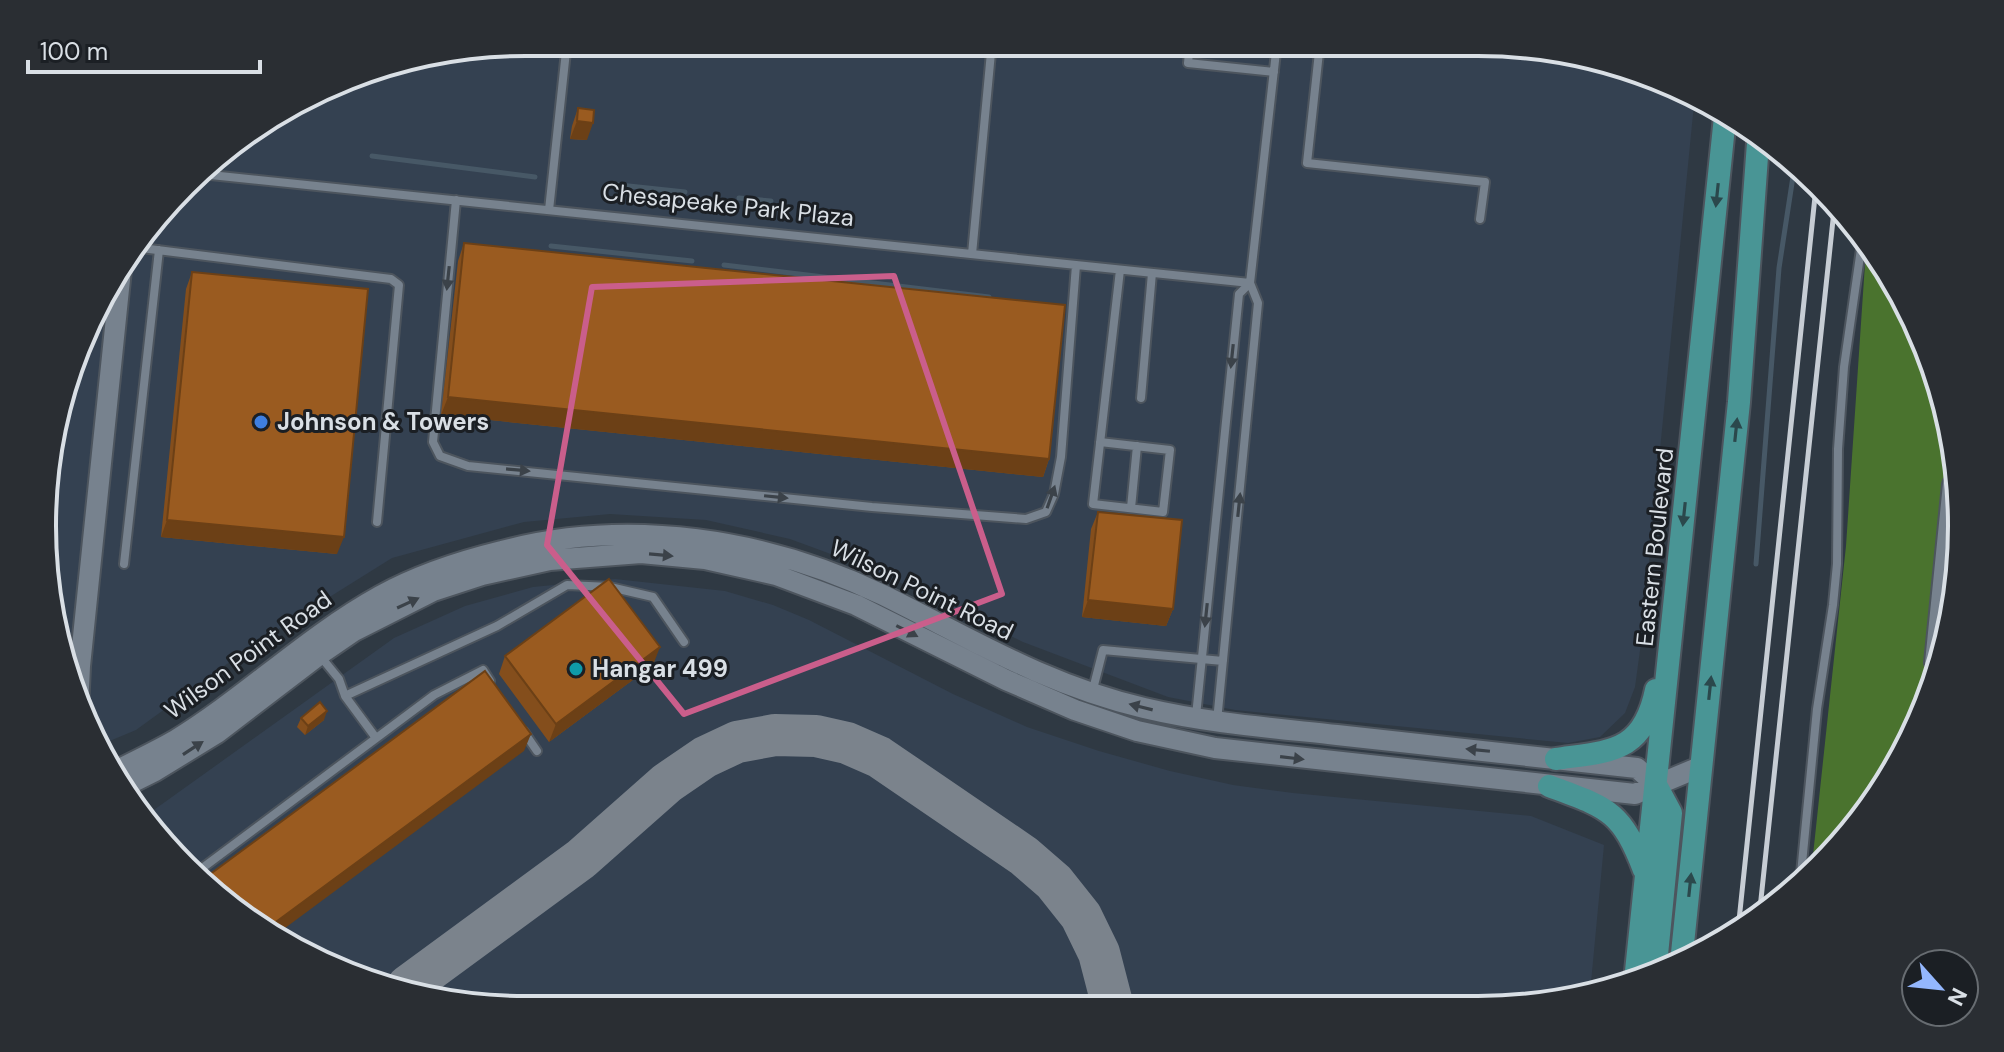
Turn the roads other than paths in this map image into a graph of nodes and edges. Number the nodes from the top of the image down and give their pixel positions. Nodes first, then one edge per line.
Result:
1 (566, 56) edge
2 (991, 56) edge
3 (1189, 56) edge
4 (1276, 56) edge
5 (1319, 56) edge
6 (1274, 72) junction
7 (1724, 126) edge
8 (1758, 148) edge
9 (214, 175) edge
10 (456, 200) junction
11 (549, 210) junction
12 (1480, 219) dead end
13 (147, 249) edge
14 (159, 250) junction
15 (1861, 253) edge
16 (972, 254) junction
17 (1076, 265) junction
18 (1120, 270) junction
19 (1152, 273) junction
20 (1250, 283) junction
21 (119, 291) edge
22 (1141, 398) dead end
23 (1100, 442) junction
24 (1137, 446) junction
25 (1131, 508) junction
26 (1948, 517) edge
27 (377, 522) dead end
28 (124, 564) dead end
29 (1675, 603) junction
30 (1936, 629) edge
31 (684, 642) dead end
32 (314, 648) junction
33 (1201, 658) junction
34 (1223, 661) junction
35 (80, 673) edge
36 (498, 693) edge
37 (1092, 694) junction
38 (345, 696) junction
39 (1196, 719) junction
40 (1217, 722) junction
41 (521, 728) edge
42 (376, 738) junction
43 (1194, 744) junction
44 (1215, 748) junction
45 (537, 751) dead end
46 (1556, 759) junction
47 (1702, 766) junction
48 (123, 767) edge
49 (132, 782) edge
50 (1656, 785) junction
51 (1549, 786) junction
52 (1802, 866) edge
53 (204, 867) edge
54 (1646, 874) junction
55 (1682, 950) edge
56 (1656, 961) edge
57 (1636, 968) edge

1 - 11 lane
2 - 16 lane
3 - 6 lane
4 - 6 lane
5 - 12 lane
6 - 20 lane
7 -> 29 main road, Eastern Boulevard
47 -> 8 main road
9 - 10 lane, Chesapeake Park Plaza
10 - 11 lane, Chesapeake Park Plaza
10 -> 17 lane
11 - 16 lane, Chesapeake Park Plaza
13 - 14 lane
14 - 27 lane
14 - 28 lane
15 - 52 lane
16 - 17 lane, Chesapeake Park Plaza
17 - 18 lane, Chesapeake Park Plaza
18 - 19 lane, Chesapeake Park Plaza
18 - 23 lane
19 - 20 lane, Chesapeake Park Plaza
19 - 22 lane
20 -> 33 lane
34 -> 20 lane
21 - 35 street
23 - 24 lane
23 - 25 lane
24 - 25 lane
24 - 25 lane
26 - 30 street
29 - 46 main road
29 - 50 main road, Eastern Boulevard
31 - 38 lane
32 - 37 street, Wilson Point Road
32 - 38 lane
32 -> 43 street, Wilson Point Road
32 - 48 street, Wilson Point Road
49 -> 32 street, Wilson Point Road
33 - 34 lane
33 - 37 lane
33 - 39 lane
34 - 40 lane
36 - 42 lane
39 -> 37 street, Wilson Point Road
38 - 42 lane
39 - 40 street, Wilson Point Road
39 - 43 street
40 - 44 street
46 -> 40 street, Wilson Point Road
41 - 45 lane
42 - 53 lane
43 - 44 street, Wilson Point Road
44 -> 51 street, Wilson Point Road
46 - 50 street, Wilson Point Road
47 - 50 street, Wilson Point Road
55 -> 47 main road
50 - 51 street, Wilson Point Road
50 - 54 main road, Eastern Boulevard
50 - 56 main road
51 - 54 main road
54 - 57 main road, Eastern Boulevard

